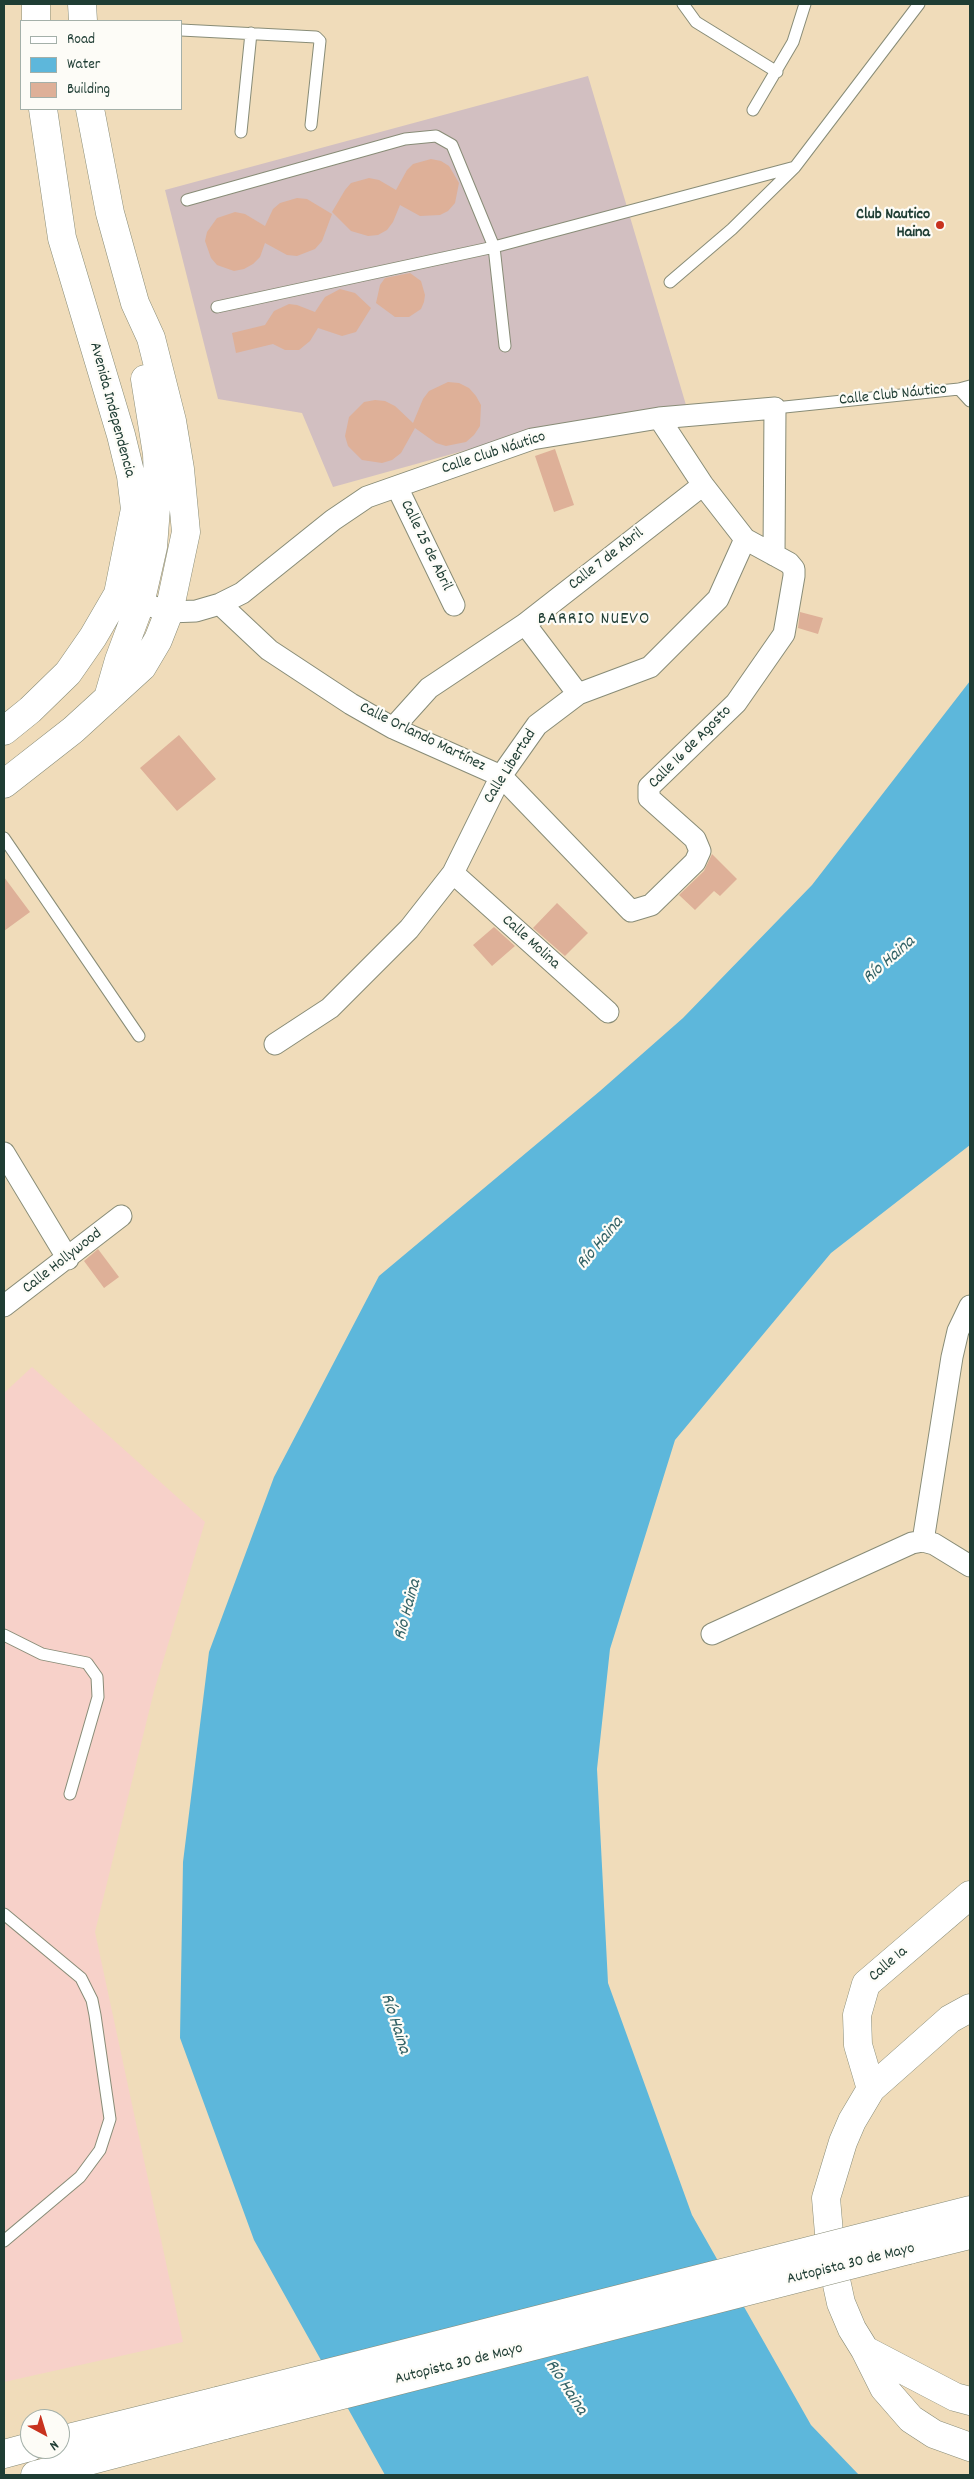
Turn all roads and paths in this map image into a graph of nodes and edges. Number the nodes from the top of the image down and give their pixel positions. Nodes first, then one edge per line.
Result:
1 (30, 4) edge
2 (36, 4) edge
3 (82, 4) edge
4 (683, 4) edge
5 (805, 4) edge
6 (919, 4) edge
7 (35, 20) edge
8 (35, 20) edge
9 (83, 20) edge
10 (182, 30) edge
11 (252, 33) junction
12 (777, 72) junction
13 (43, 110) edge
14 (90, 110) edge
15 (753, 110) dead end
16 (311, 125) dead end
17 (241, 132) dead end
18 (795, 167) junction
19 (187, 200) dead end
20 (494, 247) junction
21 (670, 282) dead end
22 (135, 303) junction
23 (217, 307) dead end
24 (505, 346) dead end
25 (970, 386) edge
26 (958, 389) junction
27 (970, 401) edge
28 (775, 408) junction
29 (658, 418) junction
30 (703, 485) junction
31 (397, 487) junction
32 (745, 539) junction
33 (774, 555) junction
34 (129, 599) junction
35 (220, 604) junction
36 (454, 605) dead end
37 (169, 612) junction
38 (525, 624) junction
39 (578, 694) junction
40 (107, 699) junction
41 (30, 710) junction
42 (393, 728) junction
43 (4, 731) edge
44 (55, 744) junction
45 (501, 776) junction
46 (4, 784) edge
47 (4, 838) edge
48 (453, 873) junction
49 (631, 910) joint
50 (608, 1012) dead end
51 (139, 1036) dead end
52 (275, 1044) dead end
53 (4, 1153) edge
54 (121, 1216) dead end
55 (68, 1259) junction
56 (4, 1306) edge
57 (970, 1306) edge
58 (923, 1542) junction
59 (970, 1566) edge
60 (712, 1634) dead end
61 (4, 1635) edge
62 (70, 1794) dead end
63 (970, 1896) edge
64 (4, 1914) edge
65 (970, 2008) edge
66 (872, 2089) junction
67 (970, 2210) edge
68 (970, 2235) edge
69 (908, 2238) junction
70 (4, 2241) edge
71 (865, 2350) junction
72 (970, 2401) edge
73 (221, 2413) junction
74 (70, 2438) edge
75 (970, 2447) edge
76 (20, 2450) edge
77 (4, 2454) edge
78 (35, 2475) edge

1 - 7 lane
2 - 8 main road
3 - 9 main road
4 - 12 lane
5 - 12 lane
6 - 18 lane
10 - 11 lane
11 - 16 lane
11 - 17 lane
12 - 15 lane
13 - 34 main road, Avenida Independencia
14 - 22 main road, Avenida Independencia
18 - 20 lane
18 - 21 lane
19 - 20 lane
20 - 23 lane
20 - 24 lane
22 - 34 main road, Avenida Independencia
22 - 37 main road, Avenida Independencia
25 - 26 lane, Calle Club Náutico
26 - 27 lane
26 - 28 lane, Calle Club Náutico
28 - 29 street, Calle Club Náutico
28 - 33 street
29 - 30 street
29 - 31 street, Calle Club Náutico
30 - 32 street
30 - 38 street, Calle 7 de Abril
31 - 35 street, Calle Club Náutico
31 - 36 street, Calle 25 de Abril
32 - 33 street
32 - 39 street, Calle Libertad
33 - 49 street, Calle 16 de Agosto
34 - 37 street, Calle Club Náutico
34 - 40 main road, Avenida Independencia
34 - 41 main road, Avenida Independencia
35 - 37 street, Calle Club Náutico
35 - 42 street, Calle Orlando Martínez
37 - 40 main road, Avenida Independencia
38 - 39 street
38 - 42 street, Calle 7 de Abril
39 - 45 street, Calle Libertad
40 - 44 main road, Avenida Independencia
41 - 43 main road, Avenida Independencia
41 - 44 main road
42 - 45 street, Calle Orlando Martínez
44 - 46 main road, Avenida Independencia
45 - 48 street, Calle Libertad
45 - 49 street, Calle Orlando Martínez
47 - 51 lane
48 - 50 street, Calle Molina
48 - 52 street, Calle Libertad
53 - 55 street
54 - 55 street, Calle Hollywood
55 - 56 street, Calle Hollywood
57 - 58 street
58 - 59 street
58 - 60 street
61 - 62 lane
63 - 66 main road, Calle 1a
64 - 70 lane
65 - 66 main road
66 - 71 main road
67 - 69 main road, Autopista 30 de Mayo
68 - 69 main road, Autopista 30 de Mayo
69 - 73 main road, Autopista 30 de Mayo, bridge
71 - 72 main road
71 - 75 main road
73 - 74 main road, Autopista 30 de Mayo
73 - 78 main road, Autopista 30 de Mayo
76 - 77 main road

